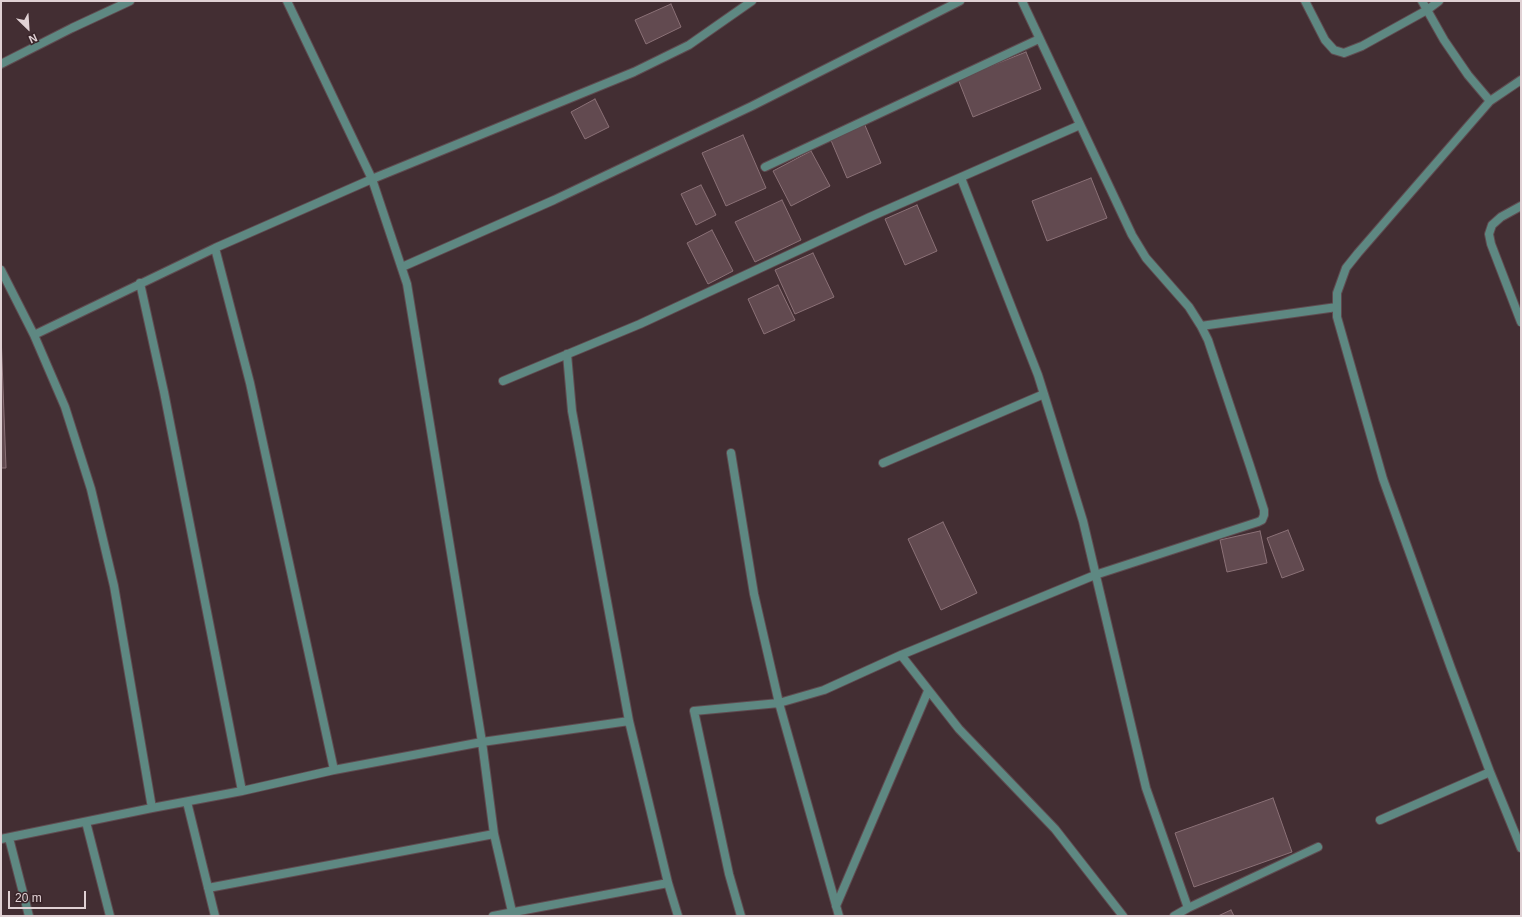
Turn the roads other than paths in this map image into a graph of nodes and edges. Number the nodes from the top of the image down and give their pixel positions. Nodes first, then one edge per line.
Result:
1 (130, 1) edge
2 (287, 1) edge
3 (752, 1) edge
4 (960, 1) edge
5 (1022, 1) edge
6 (1305, 1) edge
7 (1422, 1) edge
8 (1440, 1) edge
9 (1427, 10) junction
10 (1039, 40) junction
11 (1, 64) edge
12 (1521, 80) edge
13 (1490, 101) junction
14 (1080, 126) junction
15 (765, 167) dead end
16 (961, 178) junction
17 (372, 179) junction
18 (1521, 206) edge
19 (214, 248) junction
20 (402, 267) junction
21 (1, 270) edge
22 (140, 283) junction
23 (1337, 307) junction
24 (1521, 322) edge
25 (1201, 326) junction
26 (34, 335) junction
27 (567, 354) junction
28 (503, 381) dead end
29 (1044, 394) junction
30 (731, 453) dead end
31 (883, 462) dead end
32 (1095, 575) junction
33 (901, 655) junction
34 (928, 691) junction
35 (779, 703) junction
36 (629, 721) junction
37 (482, 742) junction
38 (334, 770) junction
39 (1490, 772) junction
40 (242, 792) junction
41 (187, 802) junction
42 (152, 808) junction
43 (1380, 820) dead end
44 (86, 822) junction
45 (494, 834) junction
46 (5, 839) edge
47 (1318, 847) dead end
48 (1521, 848) edge
49 (668, 883) junction
50 (208, 888) junction
51 (836, 906) junction
52 (1188, 908) junction
53 (512, 914) edge
54 (29, 916) edge
55 (110, 916) edge
56 (215, 916) edge
57 (493, 916) edge
58 (678, 916) edge
59 (741, 916) edge
60 (839, 916) edge
61 (1122, 916) edge
62 (1174, 916) edge

1 - 11 street
2 - 17 street
3 - 17 street
4 - 20 street
5 - 10 street
6 - 9 street
7 - 9 street
8 - 9 street
9 - 13 street
10 - 14 street
10 - 15 street
12 - 13 street
13 - 23 street
14 - 16 street
14 - 25 street
16 - 27 street
16 - 29 street
17 - 19 street
17 - 20 street
18 - 24 street
19 - 22 street
19 - 38 street
20 - 37 street
21 - 26 street
22 - 26 street
22 - 40 street
23 - 25 street
23 - 39 street
25 - 32 street
26 - 42 street
27 - 28 street
27 - 36 street
29 - 31 street
29 - 32 street
30 - 35 street
32 - 33 street
32 - 52 street
33 - 34 street
33 - 35 street
34 - 51 street
34 - 61 street
35 - 51 street
35 - 59 street
36 - 37 street
36 - 49 street
37 - 38 street
37 - 45 street
38 - 40 street
39 - 43 street
39 - 48 street
40 - 41 street
41 - 42 street
41 - 50 street
42 - 44 street
44 - 46 street
44 - 55 street
45 - 50 street
45 - 53 street
46 - 54 street
47 - 52 street
49 - 53 street
49 - 58 street
50 - 56 street
51 - 60 street
52 - 62 street
53 - 57 street

